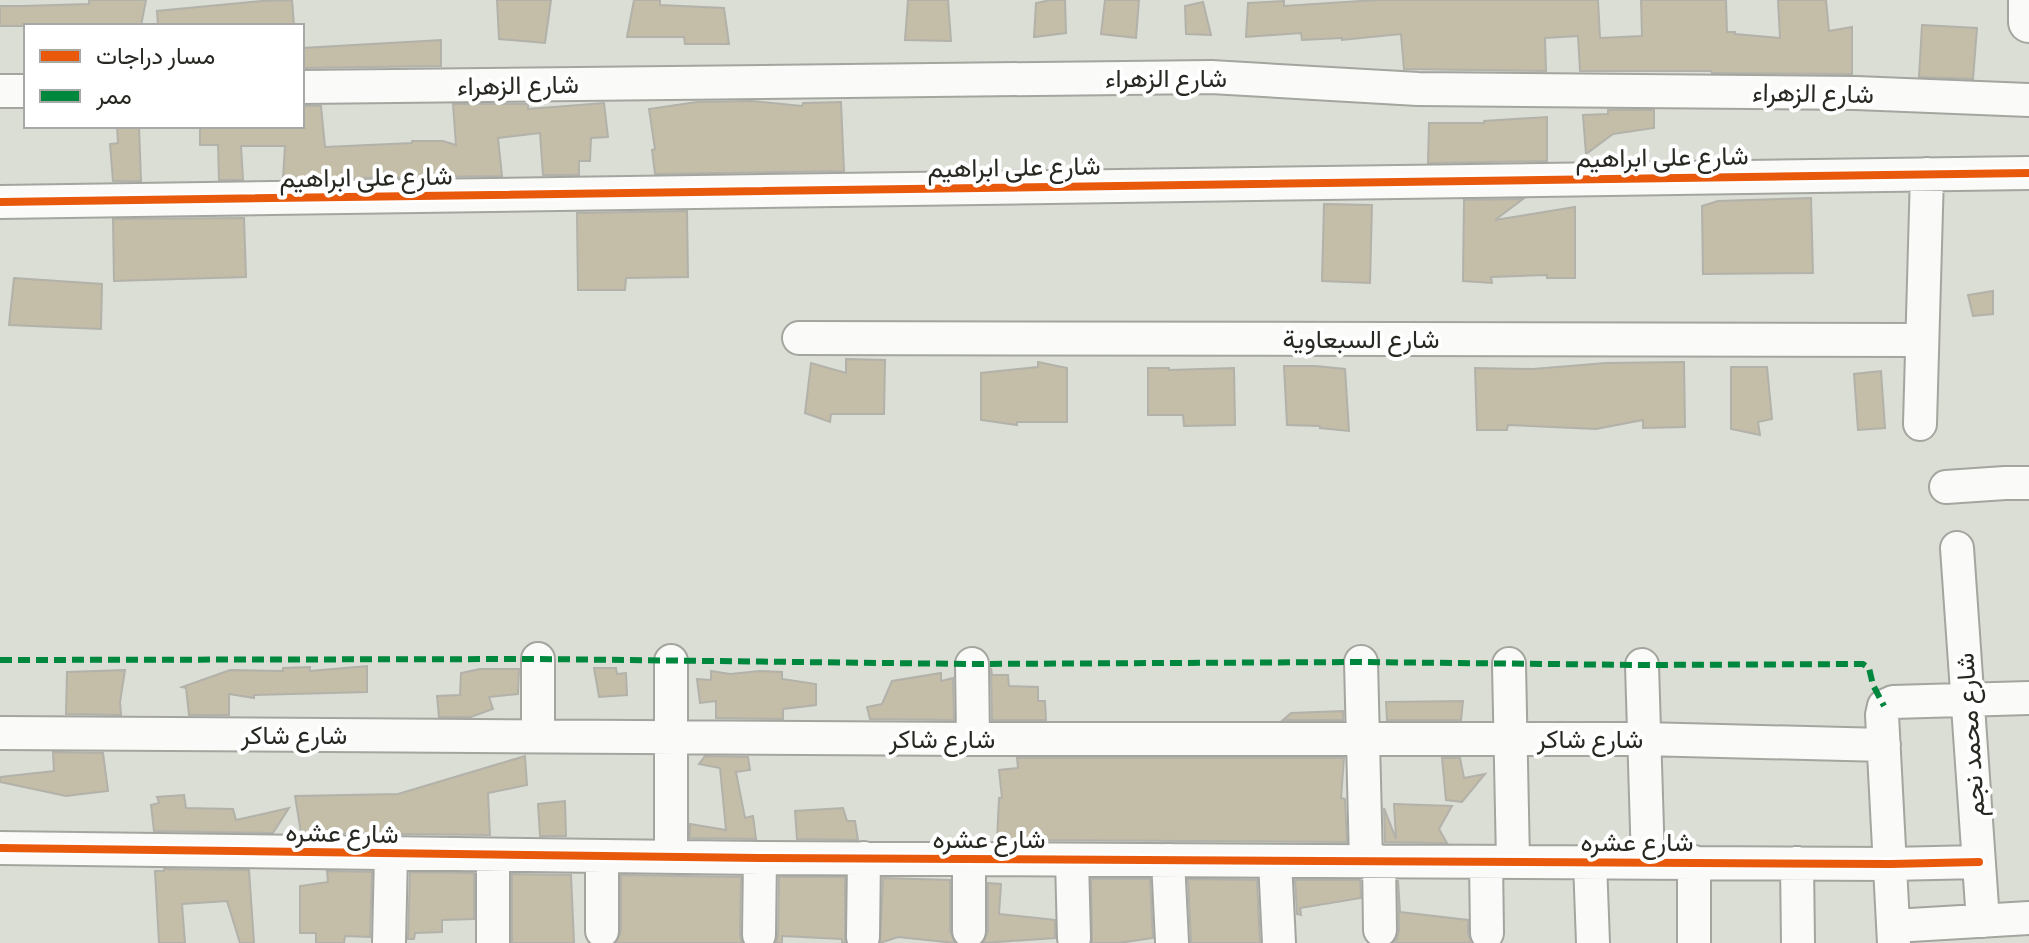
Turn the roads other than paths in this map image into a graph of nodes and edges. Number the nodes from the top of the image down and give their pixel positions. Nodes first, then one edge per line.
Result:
1 (2029, 0) edge
2 (2029, 22) edge
3 (304, 87) edge
4 (0, 91) edge
5 (24, 91) edge
6 (2029, 100) edge
7 (2029, 173) edge
8 (1927, 174) junction
9 (0, 202) edge
10 (799, 338) dead end
11 (1922, 340) junction
12 (1920, 424) dead end
13 (2029, 483) edge
14 (1946, 487) dead end
15 (1957, 548) dead end
16 (538, 659) dead end
17 (671, 661) dead end
18 (1361, 662) dead end
19 (972, 664) dead end
20 (1509, 664) dead end
21 (1642, 665) dead end
22 (2029, 698) edge
23 (1968, 699) junction
24 (0, 733) edge
25 (538, 736) junction
26 (671, 738) junction
27 (1363, 738) junction
28 (1511, 738) junction
29 (973, 739) junction
30 (1643, 739) junction
31 (1884, 745) junction
32 (0, 848) edge
33 (391, 854) junction
34 (493, 855) junction
35 (602, 856) junction
36 (671, 857) junction
37 (760, 858) junction
38 (864, 858) junction
39 (969, 859) junction
40 (1072, 860) junction
41 (1168, 860) junction
42 (1275, 861) junction
43 (1372, 861) junction
44 (1500, 862) junction
45 (1590, 862) junction
46 (1648, 862) junction
47 (1694, 862) junction
48 (1979, 862) junction
49 (1797, 863) junction
50 (1890, 864) junction
51 (2029, 918) edge
52 (1983, 921) junction
53 (1380, 930) dead end
54 (602, 931) dead end
55 (969, 931) dead end
56 (1487, 933) dead end
57 (759, 935) dead end
58 (1894, 935) edge
59 (863, 937) dead end
60 (1074, 938) dead end
61 (1172, 942) edge
62 (389, 943) edge
63 (493, 943) edge
64 (1279, 943) edge
65 (1593, 943) edge
66 (1694, 943) edge
67 (1798, 943) edge

1 - 2 street
3 - 6 street, شارع الزهراء
4 - 5 street
7 - 8 street, شارع على ابراهيم
8 - 9 street, شارع على ابراهيم
8 - 11 street
10 - 11 street, شارع السبعاوية
11 - 12 street
13 - 14 street
15 - 23 street, شارع محمد نجم
16 - 25 street
17 - 26 street
18 - 27 street
19 - 29 street
20 - 28 street
21 - 30 street
22 - 23 street
23 - 31 street
23 - 48 street, شارع محمد نجم
24 - 25 street, شارع شاكر
25 - 26 street, شارع شاكر
26 - 29 street, شارع شاكر
26 - 36 street
27 - 28 street, شارع شاكر
27 - 29 street, شارع شاكر
27 - 43 street
28 - 30 street, شارع شاكر
28 - 44 street
30 - 31 street, شارع شاكر
30 - 46 street
31 - 50 street
32 - 33 street, شارع عشره
33 - 34 street, شارع عشره
33 - 62 street
34 - 35 street, شارع عشره
34 - 63 street
35 - 36 street, شارع عشره
35 - 54 street
36 - 37 street, شارع عشره
37 - 38 street, شارع عشره
37 - 57 street
38 - 39 street, شارع عشره
38 - 59 street
39 - 40 street, شارع عشره
39 - 55 street
40 - 41 street, شارع عشره
40 - 60 street
41 - 42 street, شارع عشره
41 - 61 street
42 - 43 street, شارع عشره
42 - 64 street
43 - 44 street, شارع عشره
43 - 53 street
44 - 45 street, شارع عشره
44 - 56 street
45 - 46 street, شارع عشره
45 - 65 street
46 - 47 street, شارع عشره
47 - 49 street, شارع عشره
47 - 66 street
48 - 50 street, شارع عشره
48 - 52 street, شارع محمد نجم
49 - 50 street, شارع عشره
49 - 67 street
50 - 58 street
51 - 52 street
52 - 58 street

